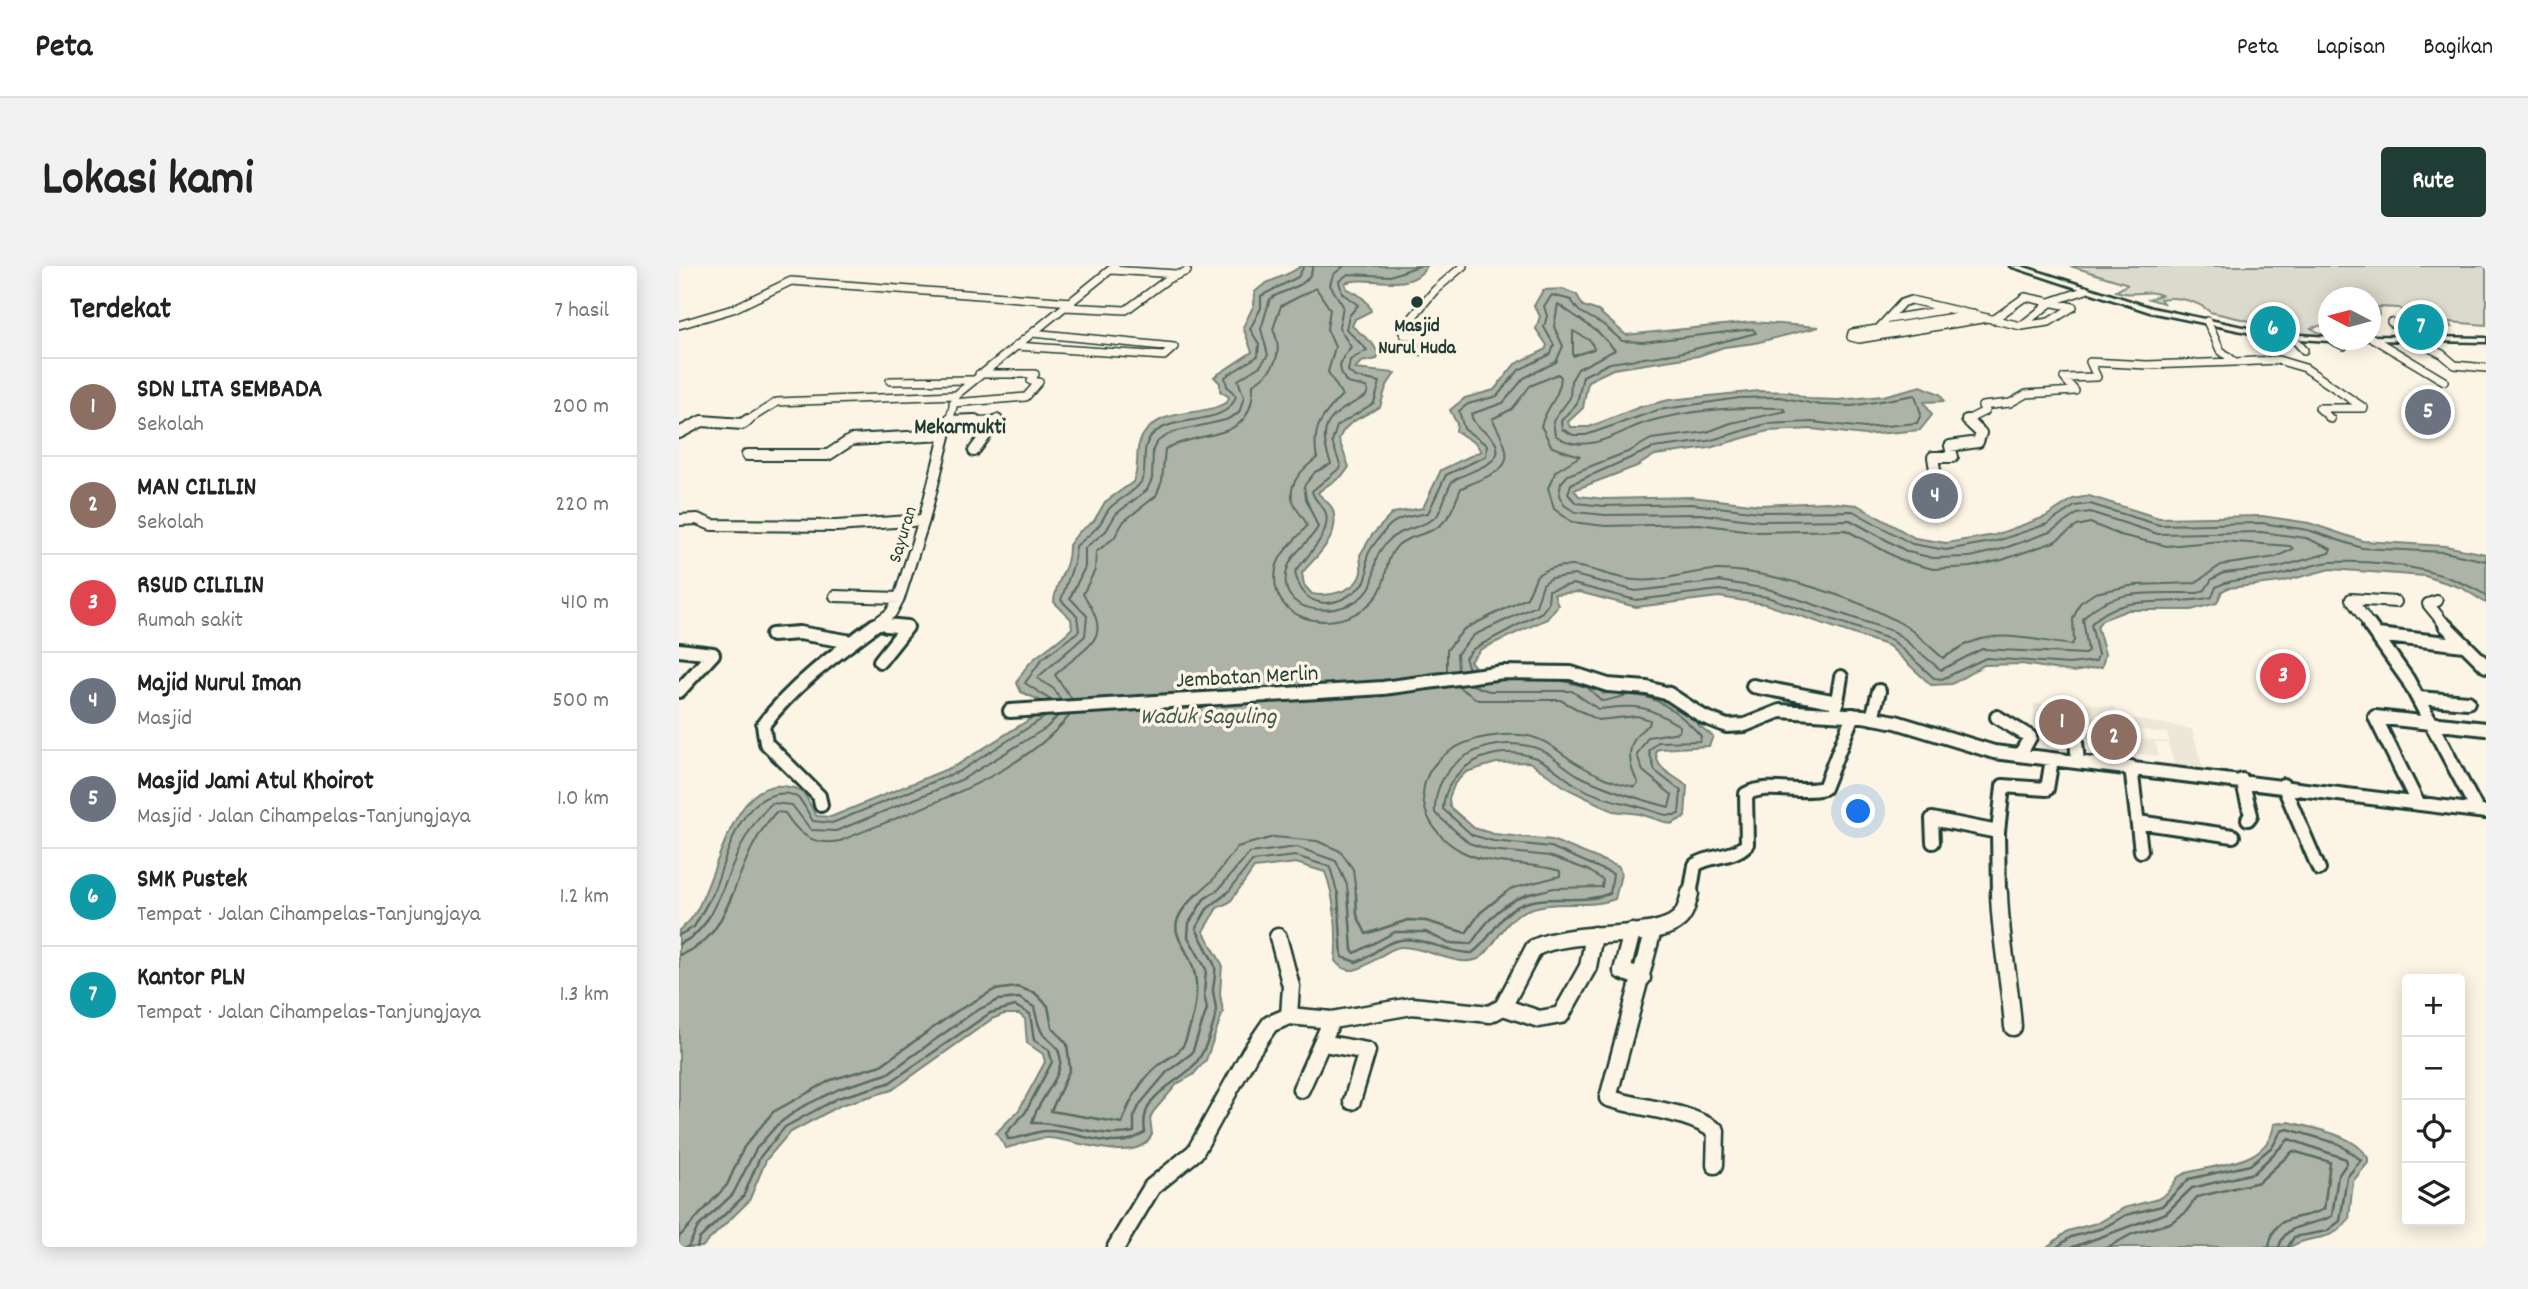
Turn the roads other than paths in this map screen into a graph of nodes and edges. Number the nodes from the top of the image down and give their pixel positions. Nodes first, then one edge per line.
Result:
1 (1463, 266) edge
2 (2014, 266) edge
3 (1113, 268) edge
4 (1187, 271) dead end
5 (1178, 274) junction
6 (2085, 290) junction
7 (2053, 301) junction
8 (1068, 305) junction
9 (1951, 309) junction
10 (1126, 310) junction
11 (1973, 314) junction
12 (1114, 318) dead end
13 (1889, 319) junction
14 (1990, 319) junction
15 (2207, 321) junction
16 (2391, 322) dead end
17 (679, 325) edge
18 (2018, 327) junction
19 (1878, 329) junction
20 (1032, 333) junction
21 (2266, 334) junction
22 (2292, 337) junction
23 (2409, 337) junction
24 (2318, 338) edge
25 (2381, 340) edge
26 (2486, 340) edge
27 (2271, 344) dead end
28 (1016, 346) junction
29 (2381, 347) edge
30 (2304, 350) dead end
31 (1421, 351) dead end
32 (2235, 362) junction
33 (2486, 368) edge
34 (976, 377) junction
35 (890, 381) dead end
36 (2444, 381) dead end
37 (954, 399) junction
38 (2331, 419) dead end
39 (948, 421) junction
40 (679, 433) edge
41 (945, 435) junction
42 (974, 451) dead end
43 (747, 456) dead end
44 (1929, 511) dead end
45 (679, 520) edge
46 (924, 520) junction
47 (835, 596) dead end
48 (899, 598) junction
49 (2437, 601) dead end
50 (2396, 602) dead end
51 (880, 624) junction
52 (772, 635) dead end
53 (2377, 635) junction
54 (852, 642) junction
55 (2463, 645) junction
56 (679, 650) edge
57 (880, 661) dead end
58 (2486, 666) edge
59 (1841, 677) dead end
60 (1753, 686) dead end
61 (679, 691) edge
62 (1879, 691) dead end
63 (2418, 698) junction
64 (2468, 702) dead end
65 (1835, 709) junction
66 (1010, 711) dead end
67 (1853, 715) junction
68 (1997, 717) dead end
69 (2061, 717) dead end
70 (1873, 718) junction
71 (2431, 724) junction
72 (2486, 729) edge
73 (2020, 755) junction
74 (2052, 760) junction
75 (2078, 762) junction
76 (2131, 767) junction
77 (2242, 780) junction
78 (2283, 785) junction
79 (2417, 802) junction
80 (821, 805) dead end
81 (2482, 811) edge
82 (2248, 818) dead end
83 (2138, 822) junction
84 (1998, 832) junction
85 (2233, 836) dead end
86 (1933, 842) dead end
87 (2141, 851) dead end
88 (2319, 869) dead end
89 (1653, 930) junction
90 (1632, 932) junction
91 (1594, 935) junction
92 (1278, 937) dead end
93 (1642, 978) junction
94 (1503, 1007) junction
95 (1289, 1016) junction
96 (1332, 1020) junction
97 (2013, 1027) dead end
98 (1323, 1043) junction
99 (1301, 1089) dead end
100 (1352, 1101) dead end
101 (1715, 1165) dead end
102 (1117, 1247) edge

1 - 31 street
2 - 6 main road
3 - 5 street
3 - 8 street
4 - 5 street
5 - 10 street
6 - 7 street
6 - 15 main road
7 - 14 street
7 - 18 street
7 - 18 street
8 - 10 street
8 - 17 street
8 - 20 street
9 - 11 street
9 - 13 street
9 - 13 street
10 - 12 street
11 - 14 street
11 - 19 street
13 - 19 street
14 - 18 street
14 - 19 street
15 - 21 main road
15 - 32 street
16 - 23 street
20 - 28 street
20 - 28 street
21 - 22 main road
21 - 27 street
22 - 24 main road
22 - 30 street
23 - 25 main road
23 - 26 main road
23 - 33 street
28 - 34 street
29 - 36 street
32 - 38 street
32 - 44 street
34 - 35 street
34 - 37 street
34 - 37 street
37 - 39 street, Sayuran
37 - 40 street
39 - 41 street, Sayuran
39 - 42 street
41 - 43 street
41 - 46 street, Sayuran
45 - 46 street
46 - 48 street, Sayuran
47 - 48 street
48 - 51 street, Sayuran
49 - 55 street
50 - 53 street
51 - 54 street, Sayuran
51 - 57 street
52 - 54 street
53 - 55 street
53 - 63 street
54 - 80 street, Sayuran
55 - 58 street
56 - 61 street
59 - 65 street
60 - 65 street
62 - 70 street
63 - 64 street
63 - 71 street
65 - 66 street, Jembatan Merlin
65 - 67 street
67 - 70 street
67 - 89 street
68 - 73 street
69 - 75 street
70 - 73 street
71 - 72 street
71 - 79 street
71 - 81 street
73 - 74 street
74 - 75 street
74 - 84 street
75 - 76 street
76 - 77 street
76 - 83 street
77 - 78 street
77 - 82 street
78 - 79 street
78 - 88 street
79 - 81 street
83 - 85 street
83 - 87 street
84 - 86 street
84 - 97 street
89 - 90 street
89 - 93 street
90 - 91 street
90 - 93 street
91 - 94 street
91 - 94 street
92 - 95 street
93 - 101 street
94 - 96 street
95 - 96 street
95 - 102 street
96 - 98 street
98 - 99 street
98 - 100 street

